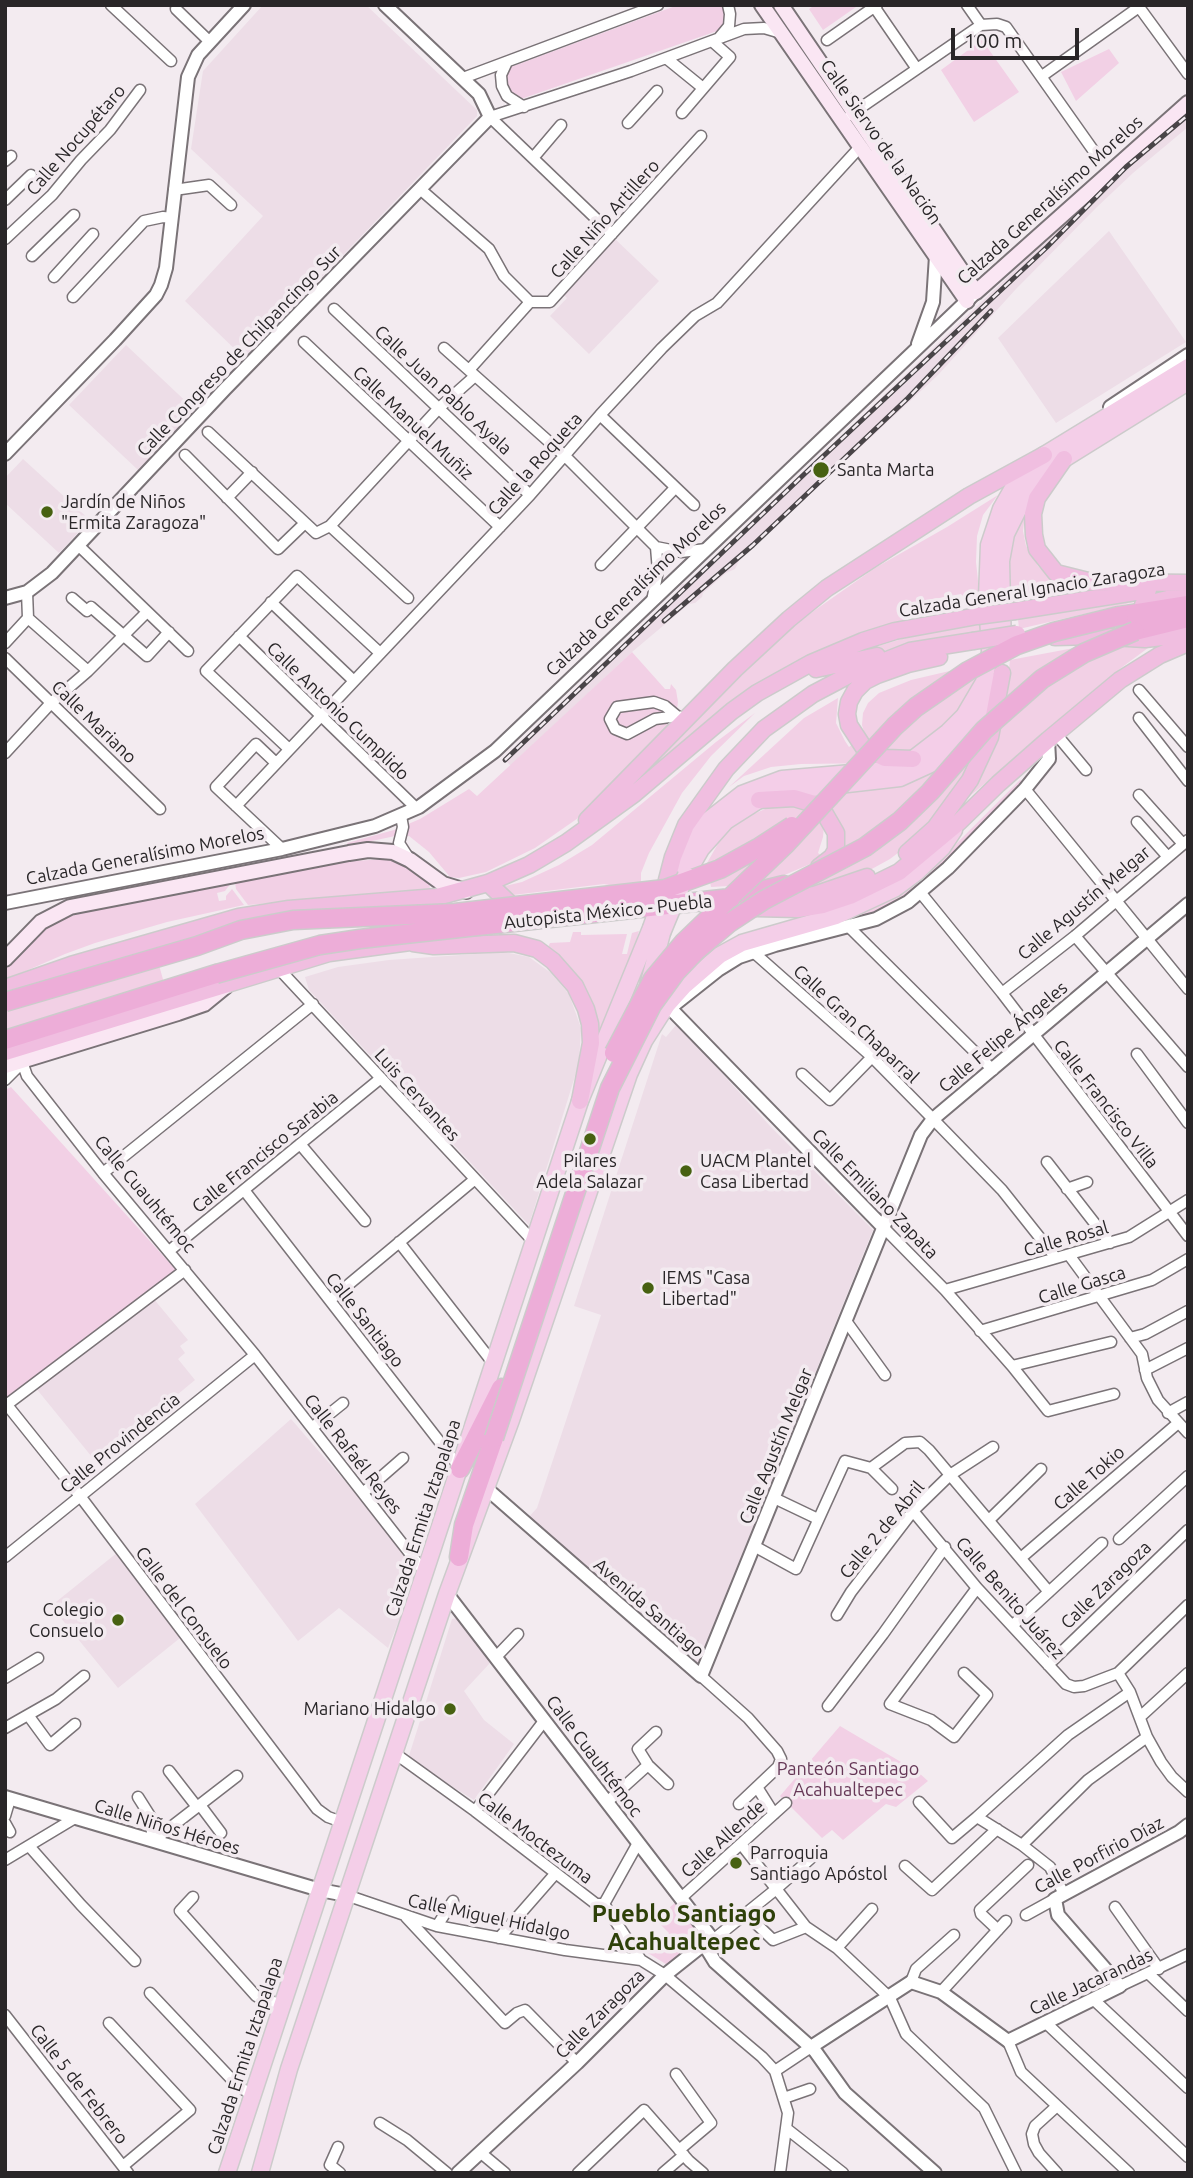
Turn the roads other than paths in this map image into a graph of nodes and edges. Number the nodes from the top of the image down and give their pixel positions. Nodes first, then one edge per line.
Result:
1 (111, 5) edge
2 (244, 5) edge
3 (385, 5) edge
4 (658, 5) edge
5 (728, 5) edge
6 (762, 5) edge
7 (780, 5) edge
8 (967, 5) edge
9 (875, 6) edge
10 (176, 9) dead end
11 (981, 25) junction
12 (783, 34) junction
13 (827, 40) dead end
14 (210, 42) junction
15 (713, 42) junction
16 (666, 58) junction
17 (171, 61) dead end
18 (508, 61) junction
19 (917, 69) junction
20 (1188, 74) edge
21 (1042, 75) junction
22 (463, 78) junction
23 (704, 88) junction
24 (139, 90) dead end
25 (657, 91) dead end
26 (1188, 103) edge
27 (524, 107) junction
28 (682, 113) dead end
29 (848, 116) junction
30 (490, 117) junction
31 (628, 123) dead end
32 (561, 125) dead end
33 (701, 136) dead end
34 (860, 147) junction
35 (1093, 150) dead end
36 (533, 158) junction
37 (31, 175) dead end
38 (420, 189) junction
39 (174, 190) junction
40 (5, 200) edge
41 (231, 205) dead end
42 (74, 215) dead end
43 (172, 218) junction
44 (93, 234) dead end
45 (612, 234) junction
46 (5, 239) edge
47 (32, 256) dead end
48 (936, 256) junction
49 (54, 276) dead end
50 (971, 297) junction
51 (73, 298) dead end
52 (530, 302) junction
53 (334, 309) dead end
54 (304, 342) dead end
55 (444, 348) dead end
56 (917, 348) junction
57 (1188, 355) edge
58 (1188, 367) edge
59 (472, 373) junction
60 (1188, 382) edge
61 (1188, 390) edge
62 (439, 408) junction
63 (600, 415) junction
64 (1117, 418) junction
65 (208, 432) dead end
66 (1092, 434) junction
67 (408, 440) junction
68 (5, 454) edge
69 (185, 455) dead end
70 (1044, 455) junction
71 (565, 456) junction
72 (1064, 460) junction
73 (252, 472) junction
74 (675, 488) junction
75 (530, 495) junction
76 (227, 498) junction
77 (694, 505) dead end
78 (305, 523) junction
79 (330, 526) junction
80 (500, 527) junction
81 (637, 528) junction
82 (78, 545) junction
83 (656, 547) junction
84 (706, 548) junction
85 (601, 565) dead end
86 (1188, 584) edge
87 (27, 592) junction
88 (1188, 594) edge
89 (5, 598) edge
90 (72, 598) dead end
91 (408, 598) dead end
92 (652, 601) junction
93 (271, 603) junction
94 (1188, 605) edge
95 (147, 612) junction
96 (28, 618) junction
97 (1188, 618) edge
98 (169, 632) junction
99 (1188, 634) edge
100 (124, 636) junction
101 (239, 636) junction
102 (1016, 641) junction
103 (5, 643) edge
104 (1188, 643) edge
105 (973, 646) junction
106 (188, 651) dead end
107 (910, 651) junction
108 (380, 653) junction
109 (5, 657) edge
110 (88, 671) junction
111 (1002, 673) junction
112 (783, 678) junction
113 (354, 681) junction
114 (1139, 690) dead end
115 (51, 703) junction
116 (320, 717) junction
117 (682, 717) junction
118 (1139, 718) dead end
119 (1052, 737) junction
120 (1188, 747) edge
121 (289, 749) junction
122 (5, 753) edge
123 (914, 759) junction
124 (276, 763) junction
125 (1086, 770) dead end
126 (1188, 781) edge
127 (1026, 789) junction
128 (1139, 795) dead end
129 (759, 800) junction
130 (827, 802) junction
131 (236, 806) junction
132 (416, 808) junction
133 (160, 809) dead end
134 (401, 816) junction
135 (959, 822) junction
136 (1137, 822) dead end
137 (1185, 842) edge
138 (566, 843) junction
139 (282, 849) junction
140 (1168, 857) junction
141 (410, 860) junction
142 (820, 871) junction
143 (488, 883) junction
144 (666, 884) junction
145 (467, 891) junction
146 (920, 892) junction
147 (1116, 899) junction
148 (382, 902) junction
149 (5, 903) edge
150 (509, 903) junction
151 (1188, 904) edge
152 (849, 927) junction
153 (445, 931) junction
154 (656, 931) junction
155 (796, 933) junction
156 (1074, 936) junction
157 (1146, 938) junction
158 (410, 942) junction
159 (747, 947) junction
160 (5, 959) edge
161 (279, 969) junction
162 (1106, 973) junction
163 (5, 988) edge
164 (1188, 989) edge
165 (1002, 993) junction
166 (5, 1002) edge
167 (313, 1004) junction
168 (669, 1007) junction
169 (1033, 1035) junction
170 (13, 1051) edge
171 (1137, 1054) dead end
172 (873, 1058) junction
173 (5, 1066) edge
174 (1188, 1068) edge
175 (992, 1070) junction
176 (629, 1074) junction
177 (802, 1074) dead end
178 (381, 1078) junction
179 (5, 1080) edge
180 (583, 1094) junction
181 (617, 1109) junction
182 (933, 1119) junction
183 (1188, 1123) edge
184 (300, 1144) junction
185 (1047, 1162) dead end
186 (103, 1173) junction
187 (474, 1180) junction
188 (1087, 1182) dead end
189 (1067, 1189) junction
190 (244, 1190) junction
191 (1188, 1200) edge
192 (1170, 1211) junction
193 (365, 1221) dead end
194 (884, 1228) junction
195 (1188, 1236) edge
196 (399, 1242) junction
197 (534, 1242) junction
198 (1110, 1242) junction
199 (169, 1251) junction
200 (1069, 1255) junction
201 (1056, 1258) junction
202 (1188, 1259) edge
203 (185, 1270) junction
204 (945, 1290) junction
205 (1100, 1297) junction
206 (330, 1300) junction
207 (1188, 1311) edge
208 (846, 1321) junction
209 (981, 1331) junction
210 (1130, 1338) junction
211 (1111, 1342) dead end
212 (1188, 1348) edge
213 (255, 1355) junction
214 (493, 1363) junction
215 (1012, 1366) junction
216 (1145, 1370) junction
217 (885, 1375) dead end
218 (1114, 1394) dead end
219 (1188, 1402) edge
220 (343, 1403) dead end
221 (6, 1405) edge
222 (1168, 1413) junction
223 (1177, 1424) junction
224 (313, 1427) junction
225 (1188, 1433) edge
226 (993, 1447) dead end
227 (403, 1458) dead end
228 (871, 1468) junction
229 (460, 1469) junction
230 (1041, 1469) dead end
231 (950, 1475) junction
232 (1188, 1476) edge
233 (487, 1489) junction
234 (892, 1489) dead end
235 (364, 1492) junction
236 (80, 1496) junction
237 (774, 1498) junction
238 (913, 1511) junction
239 (818, 1519) junction
240 (989, 1520) junction
241 (1188, 1530) edge
242 (1119, 1539) dead end
243 (1102, 1544) dead end
244 (754, 1546) junction
245 (945, 1548) junction
246 (5, 1557) edge
247 (1021, 1557) junction
248 (459, 1558) junction
249 (426, 1574) junction
250 (976, 1588) junction
251 (1049, 1592) junction
252 (447, 1594) junction
253 (1188, 1605) edge
254 (838, 1615) dead end
255 (1013, 1625) junction
256 (518, 1634) dead end
257 (496, 1657) junction
258 (38, 1658) dead end
259 (1048, 1665) junction
260 (964, 1673) dead end
261 (1118, 1673) junction
262 (1188, 1674) edge
263 (84, 1676) dead end
264 (701, 1676) junction
265 (5, 1678) edge
266 (1130, 1692) junction
267 (828, 1706) dead end
268 (28, 1715) junction
269 (1140, 1717) junction
270 (544, 1720) junction
271 (75, 1724) dead end
272 (5, 1728) edge
273 (656, 1732) dead end
274 (1147, 1737) junction
275 (393, 1752) junction
276 (648, 1765) junction
277 (169, 1770) dead end
278 (237, 1776) dead end
279 (668, 1784) dead end
280 (757, 1787) junction
281 (1188, 1792) edge
282 (138, 1797) dead end
283 (7, 1798) edge
284 (607, 1801) junction
285 (919, 1802) dead end
286 (786, 1803) dead end
287 (739, 1804) dead end
288 (198, 1806) junction
289 (475, 1811) junction
290 (775, 1814) junction
291 (5, 1816) edge
292 (977, 1816) junction
293 (75, 1818) junction
294 (342, 1822) junction
295 (1188, 1825) edge
296 (997, 1829) junction
297 (221, 1833) dead end
298 (153, 1841) junction
299 (638, 1843) junction
300 (741, 1844) junction
301 (1022, 1845) junction
302 (29, 1846) junction
303 (818, 1852) dead end
304 (5, 1860) edge
305 (1028, 1865) dead end
306 (905, 1867) dead end
307 (555, 1874) junction
308 (320, 1890) junction
309 (775, 1890) junction
310 (346, 1895) junction
311 (193, 1897) dead end
312 (1060, 1897) junction
313 (681, 1898) junction
314 (453, 1901) dead end
315 (604, 1904) junction
316 (1115, 1907) dead end
317 (872, 1909) dead end
318 (746, 1914) junction
319 (1026, 1914) dead end
320 (406, 1917) junction
321 (1006, 1921) dead end
322 (437, 1926) junction
323 (806, 1927) junction
324 (998, 1930) junction
325 (954, 1934) dead end
326 (499, 1938) junction
327 (708, 1942) junction
328 (836, 1948) junction
329 (1188, 1954) edge
330 (641, 1960) junction
331 (135, 1961) dead end
332 (1159, 1969) junction
333 (1148, 1973) junction
334 (665, 1975) junction
335 (911, 1982) junction
336 (1120, 1986) junction
337 (150, 1993) dead end
338 (941, 1993) junction
339 (890, 1998) junction
340 (1093, 1999) junction
341 (282, 2005) junction
342 (1188, 2011) edge
343 (5, 2015) edge
344 (1045, 2022) junction
345 (109, 2023) dead end
346 (1009, 2042) junction
347 (811, 2047) junction
348 (577, 2063) junction
349 (775, 2071) junction
350 (676, 2074) dead end
351 (1188, 2088) edge
352 (810, 2089) dead end
353 (253, 2096) junction
354 (784, 2098) junction
355 (1057, 2106) junction
356 (380, 2123) dead end
357 (787, 2129) junction
358 (338, 2147) dead end
359 (682, 2152) junction
360 (481, 2153) junction
361 (1188, 2157) edge
362 (125, 2169) edge
363 (227, 2173) edge
364 (260, 2173) edge
365 (340, 2173) edge
366 (447, 2173) edge
367 (458, 2173) edge
368 (505, 2173) edge
369 (578, 2173) edge
370 (663, 2173) edge
371 (703, 2173) edge
372 (780, 2173) edge
373 (843, 2173) edge
374 (935, 2173) edge
375 (1016, 2173) edge
376 (1057, 2173) edge
377 (1129, 2173) edge

1 - 17 street
2 - 14 street
3 - 22 street
4 - 18 street
5 - 15 street
6 - 12 main road, Calle Siervo de la Nación
7 - 29 main road, Calle Siervo de la Nación
8 - 11 street
9 - 13 street
9 - 19 street
10 - 14 street
11 - 19 street
11 - 21 street
12 - 15 street
12 - 29 main road, Calle Siervo de la Nación
14 - 39 street
15 - 16 street
15 - 23 street
16 - 23 street
16 - 27 street
18 - 22 street
18 - 27 street
19 - 29 street
20 - 21 street
21 - 35 street
22 - 30 street
23 - 28 street
24 - 46 street, Calle Nocupétaro
25 - 31 street
26 - 50 main road, Calzada Generalísimo Morelos
27 - 30 street
29 - 34 main road, Calle Siervo de la Nación
29 - 50 main road, Calle Siervo de la Nación
30 - 36 street
30 - 38 street, Calle Congreso de Chilpancingo Sur
32 - 36 street
33 - 45 street, Calle Niño Artillero
34 - 48 main road, Calle Siervo de la Nación
34 - 63 street, Calle la Roqueta
36 - 45 street
37 - 40 street
38 - 52 street
38 - 82 street, Calle Congreso de Chilpancingo Sur
39 - 41 street
39 - 43 street
42 - 47 street
43 - 51 street
43 - 68 street
44 - 49 street
45 - 52 street, Calle Niño Artillero
48 - 50 main road, Calle Siervo de la Nación
48 - 56 street
50 - 56 street, Calzada Generalísimo Morelos
52 - 59 street, Calle Niño Artillero
53 - 62 street, Calle Juan Pablo Ayala
54 - 67 street, Calle Manuel Muñiz
55 - 59 street
56 - 84 street, Calzada Generalísimo Morelos
57 - 66 street
58 - 64 main road
59 - 62 street, Calle Niño Artillero
59 - 71 street
60 - 64 main road
61 - 66 street
62 - 67 street, Calle Niño Artillero
62 - 75 street, Calle Juan Pablo Ayala
63 - 71 street, Calle la Roqueta
63 - 74 street
64 - 66 main road
65 - 73 street
66 - 70 main road, Calzada Ermita Iztapalapa
66 - 72 main road
67 - 79 street, Calle Niño Artillero
67 - 80 street, Calle Manuel Muñiz
69 - 76 street
70 - 117 highway
70 - 123 main road, Calzada Ermita Iztapalapa
71 - 75 street, Calle la Roqueta
71 - 81 street
72 - 86 highway
72 - 111 main road
73 - 76 street
73 - 78 street
74 - 77 street
74 - 81 street
75 - 80 street, Calle la Roqueta
76 - 78 street
78 - 79 street
79 - 91 street
80 - 108 street, Calle la Roqueta
81 - 83 street
81 - 85 street
82 - 87 street, Calle Congreso de Chilpancingo Sur
82 - 95 street
83 - 84 street
83 - 92 street
84 - 92 street, Calzada Generalísimo Morelos
86 - 112 highway, Calzada General Ignacio Zaragoza, bridge
87 - 89 street, Calle Congreso de Chilpancingo Sur
87 - 96 street
88 - 102 highway
90 - 100 street
92 - 132 street, Calzada Generalísimo Morelos
93 - 101 street
93 - 108 street
93 - 113 street
94 - 102 highway, bridge
95 - 98 street
95 - 100 street
96 - 103 street
96 - 110 street
97 - 142 highway, Autopista México - Puebla, bridge
98 - 100 street
98 - 106 street
99 - 102 highway
100 - 110 street
101 - 116 street, Calle Antonio Cumplido
101 - 121 street
102 - 105 highway
102 - 130 highway, bridge
104 - 119 highway
105 - 107 highway
105 - 123 highway
107 - 112 highway
107 - 144 highway
108 - 113 street, Calle la Roqueta
109 - 115 street, Calle Mariano
110 - 115 street
111 - 129 main road
111 - 153 highway
112 - 138 highway, Calzada General Ignacio Zaragoza
113 - 116 street, Calle la Roqueta
114 - 120 street
115 - 122 street
115 - 133 street, Calle Mariano
116 - 121 street, Calle la Roqueta
116 - 132 street, Calle Antonio Cumplido
117 - 117 street
117 - 138 highway
118 - 126 street
119 - 125 street
119 - 127 street
119 - 135 highway
121 - 124 street, Calle la Roqueta
123 - 144 main road, Calzada Ermita Iztapalapa
124 - 131 street, Calle la Roqueta
124 - 131 street
127 - 146 street
127 - 147 street
128 - 137 street
129 - 150 highway
129 - 154 main road, bridge
130 - 144 highway, Autopista México - Puebla, bridge
130 - 229 highway, bridge
131 - 139 street
132 - 134 street, Calzada Generalísimo Morelos
134 - 139 street, Calzada Generalísimo Morelos
134 - 141 street
135 - 153 highway
135 - 155 main road
136 - 140 street
137 - 140 street, Calle Agustín Melgar
138 - 143 highway, Calzada General Ignacio Zaragoza
139 - 149 street, Calzada Generalísimo Morelos
140 - 147 street, Calle Agustín Melgar
141 - 145 main road
141 - 160 main road
142 - 170 highway, Autopista México - Puebla, bridge
142 - 248 highway, bridge
143 - 145 highway, Calzada General Ignacio Zaragoza
143 - 150 highway
144 - 154 main road, Calzada Ermita Iztapalapa, bridge
144 - 166 highway, Autopista México - Puebla, bridge
145 - 148 highway, Calzada General Ignacio Zaragoza
146 - 152 street
146 - 165 street, Calle Francisco Villa
147 - 156 street, Calle Agustín Melgar
147 - 157 street
148 - 150 highway
148 - 163 highway, Calzada General Ignacio Zaragoza
151 - 157 street, Calle Felipe Ángeles
152 - 155 street
152 - 175 street
153 - 158 highway
154 - 176 main road
154 - 180 main road, Calzada Ermita Iztapalapa
155 - 159 main road
156 - 162 street
156 - 165 street, Calle Agustín Melgar
157 - 162 street, Calle Felipe Ángeles
157 - 164 street
158 - 161 highway
158 - 180 highway
159 - 168 main road
159 - 172 street, Calle Gran Chaparral
161 - 167 street, Luis Cervantes
161 - 170 highway
162 - 169 street, Calle Felipe Ángeles
162 - 174 street
165 - 169 street, Calle Francisco Villa
167 - 178 street, Luis Cervantes
167 - 186 street
168 - 176 main road
168 - 194 street, Calle Emiliano Zapata
169 - 175 street, Calle Felipe Ángeles
169 - 192 street, Calle Francisco Villa
170 - 173 main road
170 - 179 street
170 - 186 street, Calle Cuauhtémoc
171 - 183 street
172 - 177 street
172 - 182 street, Calle Gran Chaparral
175 - 182 street, Calle Felipe Ángeles
176 - 181 main road
178 - 184 street, Calle Francisco Sarabia
178 - 187 street, Luis Cervantes
180 - 181 main road
180 - 197 main road, Calzada Ermita Iztapalapa
181 - 233 main road
182 - 194 street, Calle Felipe Ángeles
182 - 201 street, Calle Gran Chaparral
184 - 190 street, Calle Francisco Sarabia
184 - 193 street
185 - 189 street
186 - 199 street, Calle Cuauhtémoc
187 - 196 street
187 - 197 street, Luis Cervantes
188 - 189 street
189 - 198 street
190 - 199 street, Calle Francisco Sarabia
190 - 206 street, Calle Santiago
191 - 192 street, Calle Rosal
192 - 195 street, Calle Francisco Villa
192 - 198 street, Calle Rosal
194 - 204 street, Calle Emiliano Zapata
194 - 208 street, Calle Agustín Melgar
196 - 206 street
196 - 214 street
197 - 214 main road, Calzada Ermita Iztapalapa
198 - 200 street, Calle Rosal
199 - 203 street, Calle Cuauhtémoc
200 - 201 street, Calle Rosal
200 - 205 street
201 - 204 street, Calle Rosal
202 - 205 street, Calle Gasca
203 - 213 street, Calle Cuauhtémoc
203 - 221 street
204 - 209 street, Calle Emiliano Zapata
205 - 209 street, Calle Gasca
205 - 210 street
206 - 229 street, Calle Santiago
207 - 210 street
208 - 217 street
208 - 237 street, Calle Agustín Melgar
209 - 215 street, Calle Emiliano Zapata
210 - 216 street
211 - 215 street
212 - 216 street
213 - 224 street, Calle Rafaél Reyes
213 - 236 street, Calle Provindencia
214 - 229 main road, Calzada Ermita Iztapalapa
215 - 218 street, Calle Emiliano Zapata
216 - 222 street
219 - 222 street
220 - 224 street
221 - 236 street, Calle del Consuelo
222 - 223 street
223 - 225 street
223 - 247 street, Calle Tokio
224 - 235 street, Calle Rafaél Reyes
226 - 231 street, Calle 2 de Abril
227 - 235 street
228 - 231 street
228 - 234 street
228 - 239 street
229 - 249 main road, Calzada Ermita Iztapalapa
230 - 240 street
231 - 238 street, Calle 2 de Abril
231 - 240 street
232 - 242 street
233 - 248 main road
233 - 264 street, Avenida Santiago
235 - 249 street, Calle Rafaél Reyes
236 - 246 street, Calle Provindencia
236 - 294 street, Calle del Consuelo
237 - 239 street
237 - 244 street, Calle Agustín Melgar
238 - 245 street, Calle Benito Juárez
238 - 254 street, Calle 2 de Abril
239 - 244 street
240 - 247 street
241 - 259 street, Calle Zaragoza
243 - 251 street
244 - 264 street, Calle Agustín Melgar
245 - 250 street, Calle Benito Juárez
245 - 267 street
247 - 251 street
248 - 252 main road
249 - 294 main road, Calzada Ermita Iztapalapa
250 - 255 street, Calle Benito Juárez
250 - 260 street
251 - 255 street
252 - 257 street, Calle Cuauhtémoc
252 - 275 main road
253 - 261 street
255 - 259 street, Calle Benito Juárez
256 - 257 street
257 - 270 street, Calle Cuauhtémoc
258 - 265 street
259 - 261 street, Calle Benito Juárez
261 - 266 street
262 - 269 street
263 - 268 street
264 - 280 street, Avenida Santiago
266 - 269 street
266 - 292 street
268 - 271 street
268 - 272 street
269 - 274 street
270 - 284 street, Calle Cuauhtémoc
270 - 289 street
273 - 276 street
274 - 281 street
274 - 301 street
275 - 289 street, Calle Moctezuma
275 - 310 main road
276 - 279 street
276 - 284 street
277 - 288 street
278 - 288 street
280 - 287 street
280 - 290 street
282 - 298 street
283 - 291 street
283 - 293 street, Calle Niños Héroes
284 - 299 street, Calle Cuauhtémoc
285 - 292 street
286 - 290 street, Calle Allende
288 - 297 street
288 - 298 street
289 - 307 street, Calle Moctezuma
290 - 300 street, Calle Allende
292 - 296 street
293 - 298 street, Calle Niños Héroes
293 - 302 street
294 - 308 main road, Calzada Ermita Iztapalapa
295 - 312 street, Calle Porfirio Díaz
296 - 301 street
296 - 306 street
298 - 308 street, Calle Niños Héroes
299 - 313 street, Calle Cuauhtémoc
299 - 315 street
300 - 309 street
300 - 313 street, Calle Allende
301 - 312 street
302 - 304 street
302 - 331 street
303 - 309 street, Calle Zaragoza
305 - 324 street
307 - 315 street, Calle Moctezuma
307 - 326 street
308 - 310 street, Calle Niños Héroes
308 - 341 main road, Calzada Ermita Iztapalapa
309 - 318 street, Calle Zaragoza
309 - 323 street
310 - 320 street, Calle Miguel Hidalgo
310 - 364 main road
311 - 341 street
312 - 319 street, Calle Porfirio Díaz
312 - 336 street
313 - 327 street, Calle Cuauhtémoc
314 - 322 street
315 - 330 street, Calle Moctezuma
316 - 332 street
317 - 328 street
318 - 323 street
318 - 327 street, Calle Zaragoza
320 - 322 street, Calle Miguel Hidalgo
320 - 348 street
321 - 324 street
322 - 326 street, Calle Miguel Hidalgo
323 - 328 street
324 - 338 street
325 - 335 street
326 - 330 street, Calle Miguel Hidalgo
327 - 334 street, Calle Zaragoza
327 - 347 street, Calle Cuauhtémoc
328 - 339 street
329 - 332 street, Calle Jacarandas
330 - 334 street, Calle Miguel Hidalgo
332 - 333 street, Calle Jacarandas
333 - 336 street, Calle Jacarandas
333 - 342 street
334 - 348 street, Calle Zaragoza
334 - 349 street
335 - 338 street
335 - 339 street
336 - 340 street, Calle Jacarandas
337 - 353 street
338 - 346 street
339 - 347 street
339 - 375 street
340 - 344 street, Calle Jacarandas
340 - 351 street
341 - 353 main road, Calzada Ermita Iztapalapa
343 - 362 street, Calle 5 de Febrero
344 - 346 street, Calle Jacarandas
344 - 361 street
345 - 362 street
346 - 355 street
347 - 349 street
347 - 374 street, Calle Cuauhtémoc
348 - 360 street, Calle Zaragoza
349 - 354 street
350 - 359 street
352 - 354 street
353 - 363 main road, Calzada Ermita Iztapalapa
354 - 357 street
355 - 376 street
355 - 377 street
356 - 366 street
357 - 372 street
357 - 373 street
358 - 365 street
359 - 369 street
359 - 370 street
359 - 371 street
360 - 367 street, Calle Zaragoza
360 - 368 street

